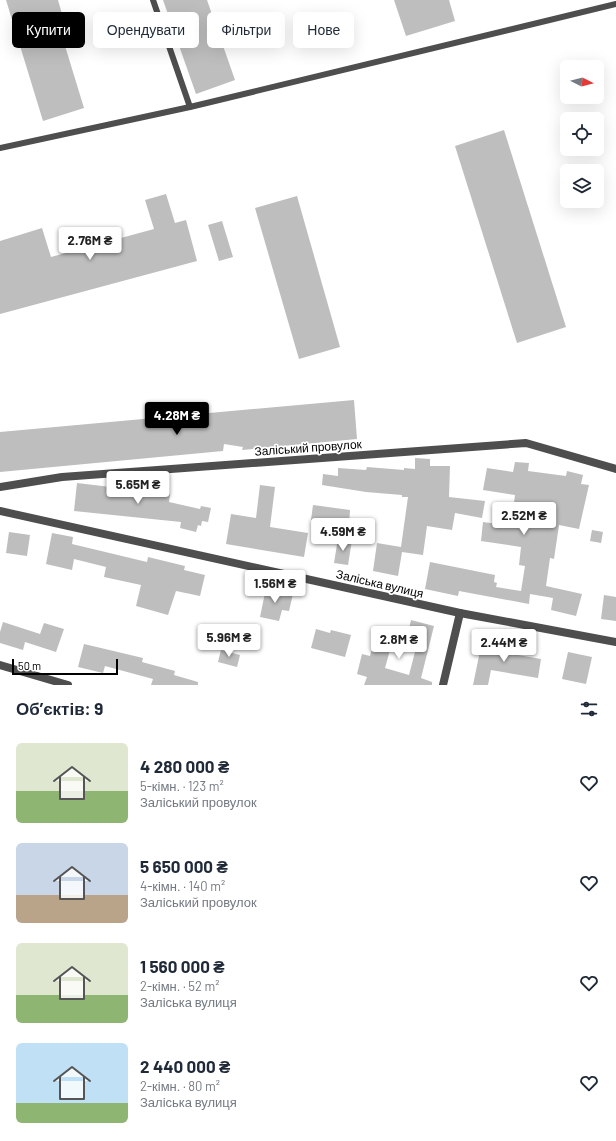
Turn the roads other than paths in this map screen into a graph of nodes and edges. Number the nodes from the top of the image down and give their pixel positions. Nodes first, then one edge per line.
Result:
1 (153, 0) edge
2 (616, 4) edge
3 (190, 107) junction
4 (0, 148) edge
5 (616, 469) edge
6 (0, 487) edge
7 (0, 511) edge
8 (460, 613) junction
9 (616, 642) edge
10 (0, 665) edge
11 (68, 685) edge
12 (442, 685) edge

1 - 3 lane
2 - 3 lane
3 - 4 lane
5 - 6 street, Заліський провулок
7 - 8 street, Заліська вулиця
8 - 9 street, Заліська вулиця
8 - 12 street
10 - 11 street

